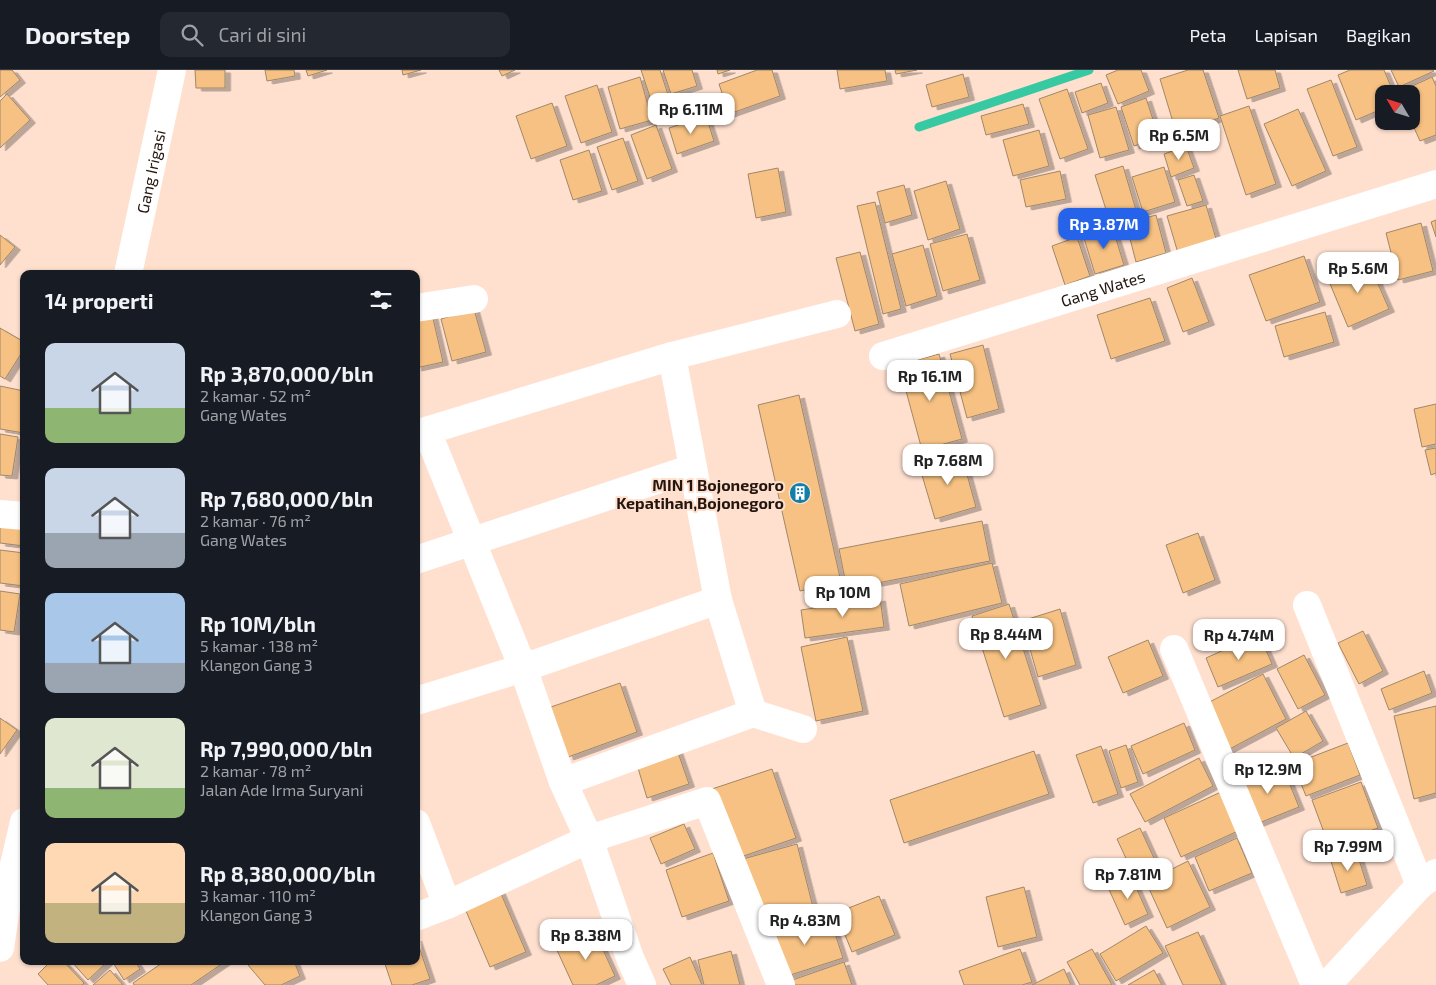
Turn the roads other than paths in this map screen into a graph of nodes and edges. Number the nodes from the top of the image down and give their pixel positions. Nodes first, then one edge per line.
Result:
1 (172, 70) edge
2 (1436, 184) edge
3 (129, 270) edge
4 (474, 299) dead end
5 (420, 307) edge
6 (837, 314) dead end
7 (672, 356) junction
8 (883, 356) dead end
9 (422, 433) edge
10 (693, 468) junction
11 (0, 514) edge
12 (20, 516) edge
13 (472, 542) junction
14 (420, 559) edge
15 (718, 600) junction
16 (1307, 605) dead end
17 (1174, 649) dead end
18 (523, 668) junction
19 (420, 700) edge
20 (753, 713) junction
21 (803, 730) dead end
22 (563, 782) junction
23 (420, 834) edge
24 (589, 839) junction
25 (20, 841) edge
26 (12, 878) edge
27 (1428, 879) edge
28 (447, 905) junction
29 (420, 915) edge
30 (0, 948) edge
31 (642, 985) edge
32 (781, 985) edge
33 (1315, 985) edge
34 (1328, 985) edge

1 - 3 street, Gang Irigasi
2 - 8 street, Gang Wates
4 - 5 street
6 - 7 street
7 - 9 street
7 - 10 street
9 - 13 street
10 - 13 street
10 - 15 street
11 - 12 street
13 - 14 street
13 - 18 street
15 - 18 street
15 - 20 street
16 - 27 street
17 - 33 street
18 - 19 street
18 - 22 street
20 - 21 street
20 - 22 street
22 - 24 street
23 - 28 street
24 - 28 street
24 - 31 street
24 - 32 street
25 - 26 street
26 - 30 street
27 - 34 street
28 - 29 street

